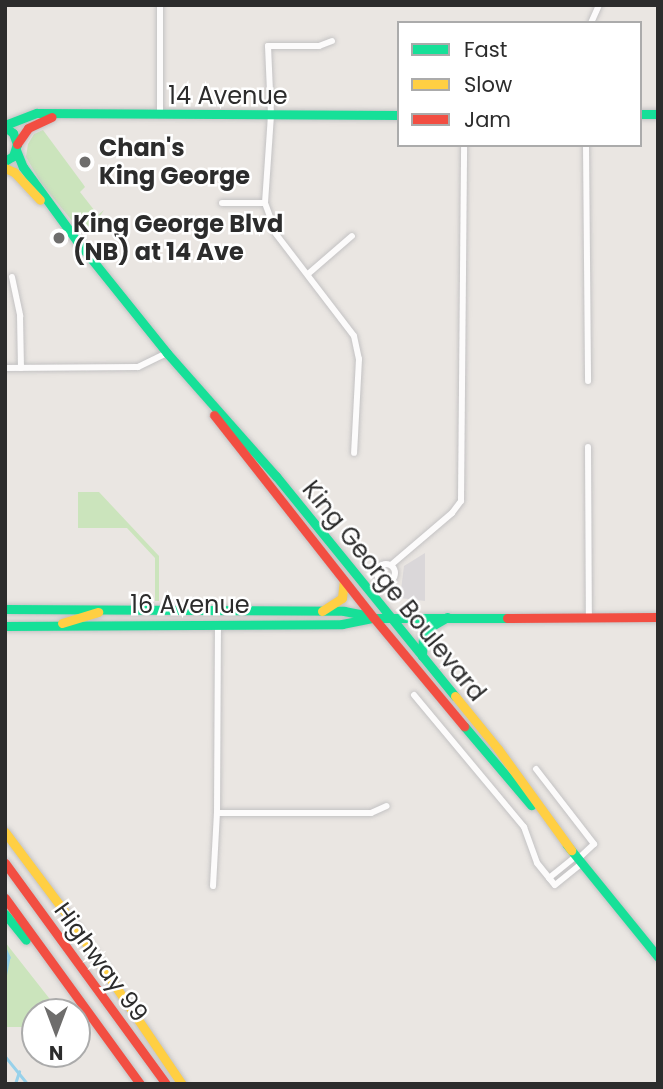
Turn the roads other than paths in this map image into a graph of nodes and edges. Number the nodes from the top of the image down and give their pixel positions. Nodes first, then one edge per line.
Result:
1 (160, 5) edge
2 (599, 5) edge
3 (592, 21) edge
4 (331, 41) dead end
5 (57, 115) junction
6 (160, 115) junction
7 (271, 115) junction
8 (397, 115) edge
9 (5, 126) edge
10 (16, 147) junction
11 (464, 147) edge
12 (586, 147) edge
13 (5, 161) edge
14 (5, 168) edge
15 (222, 203) dead end
16 (265, 203) junction
17 (352, 236) dead end
18 (77, 241) junction
19 (308, 274) junction
20 (12, 277) dead end
21 (167, 353) junction
22 (177, 365) junction
23 (5, 368) edge
24 (21, 368) junction
25 (588, 381) dead end
26 (588, 447) dead end
27 (354, 453) dead end
28 (391, 565) dead end
29 (344, 580) junction
30 (5, 609) edge
31 (99, 611) junction
32 (234, 611) junction
33 (322, 611) junction
34 (391, 617) junction
35 (447, 617) junction
36 (589, 617) junction
37 (658, 617) edge
38 (374, 618) junction
39 (61, 624) junction
40 (218, 625) junction
41 (5, 626) edge
42 (422, 656) junction
43 (414, 695) dead end
44 (536, 769) dead end
45 (387, 806) dead end
46 (217, 813) junction
47 (5, 832) edge
48 (577, 857) junction
49 (5, 863) edge
50 (549, 878) junction
51 (213, 886) dead end
52 (5, 898) edge
53 (5, 914) edge
54 (658, 957) edge
55 (127, 1066) junction
56 (140, 1084) edge
57 (166, 1084) edge
58 (182, 1084) edge

1 - 6 street
2 - 3 street
4 - 7 street
5 - 6 main road, 14 Avenue
5 - 9 main road, 14 Avenue
5 - 10 main road, 14 Avenue
6 - 7 main road, 14 Avenue
7 - 8 main road, 14 Avenue
7 - 16 street
9 - 10 main road, King George Boulevard
10 - 13 main road, 14 Avenue
10 - 18 main road, King George Boulevard
11 - 28 street
12 - 25 street
14 - 18 main road, King George Boulevard
15 - 16 street
16 - 19 street
17 - 19 street
18 - 21 main road, King George Boulevard
19 - 27 street
20 - 24 street
21 - 22 main road, King George Boulevard
21 - 24 street
22 - 29 main road, King George Boulevard
22 - 34 main road, King George Boulevard
23 - 24 street
26 - 36 street
29 - 33 main road
29 - 38 main road, King George Boulevard
30 - 31 main road, 16 Avenue
31 - 32 main road, 16 Avenue
31 - 39 main road
32 - 33 main road, 16 Avenue
32 - 40 main road
33 - 38 main road, 16 Avenue
34 - 35 main road, 16 Avenue
34 - 38 main road, 16 Avenue
34 - 42 main road, King George Boulevard
35 - 36 main road, 16 Avenue
35 - 42 main road
36 - 37 main road, 16 Avenue
38 - 40 main road, 16 Avenue
38 - 48 main road, King George Boulevard
39 - 40 main road, 16 Avenue
39 - 41 main road, 16 Avenue
40 - 46 street
42 - 48 main road, King George Boulevard
43 - 50 street
44 - 48 street
45 - 46 street
46 - 51 street
47 - 58 main road
48 - 50 street
48 - 50 street
48 - 54 main road, King George Boulevard
49 - 57 main road, Highway 99
52 - 55 main road, Highway 99
53 - 55 main road
55 - 56 main road, Highway 99

